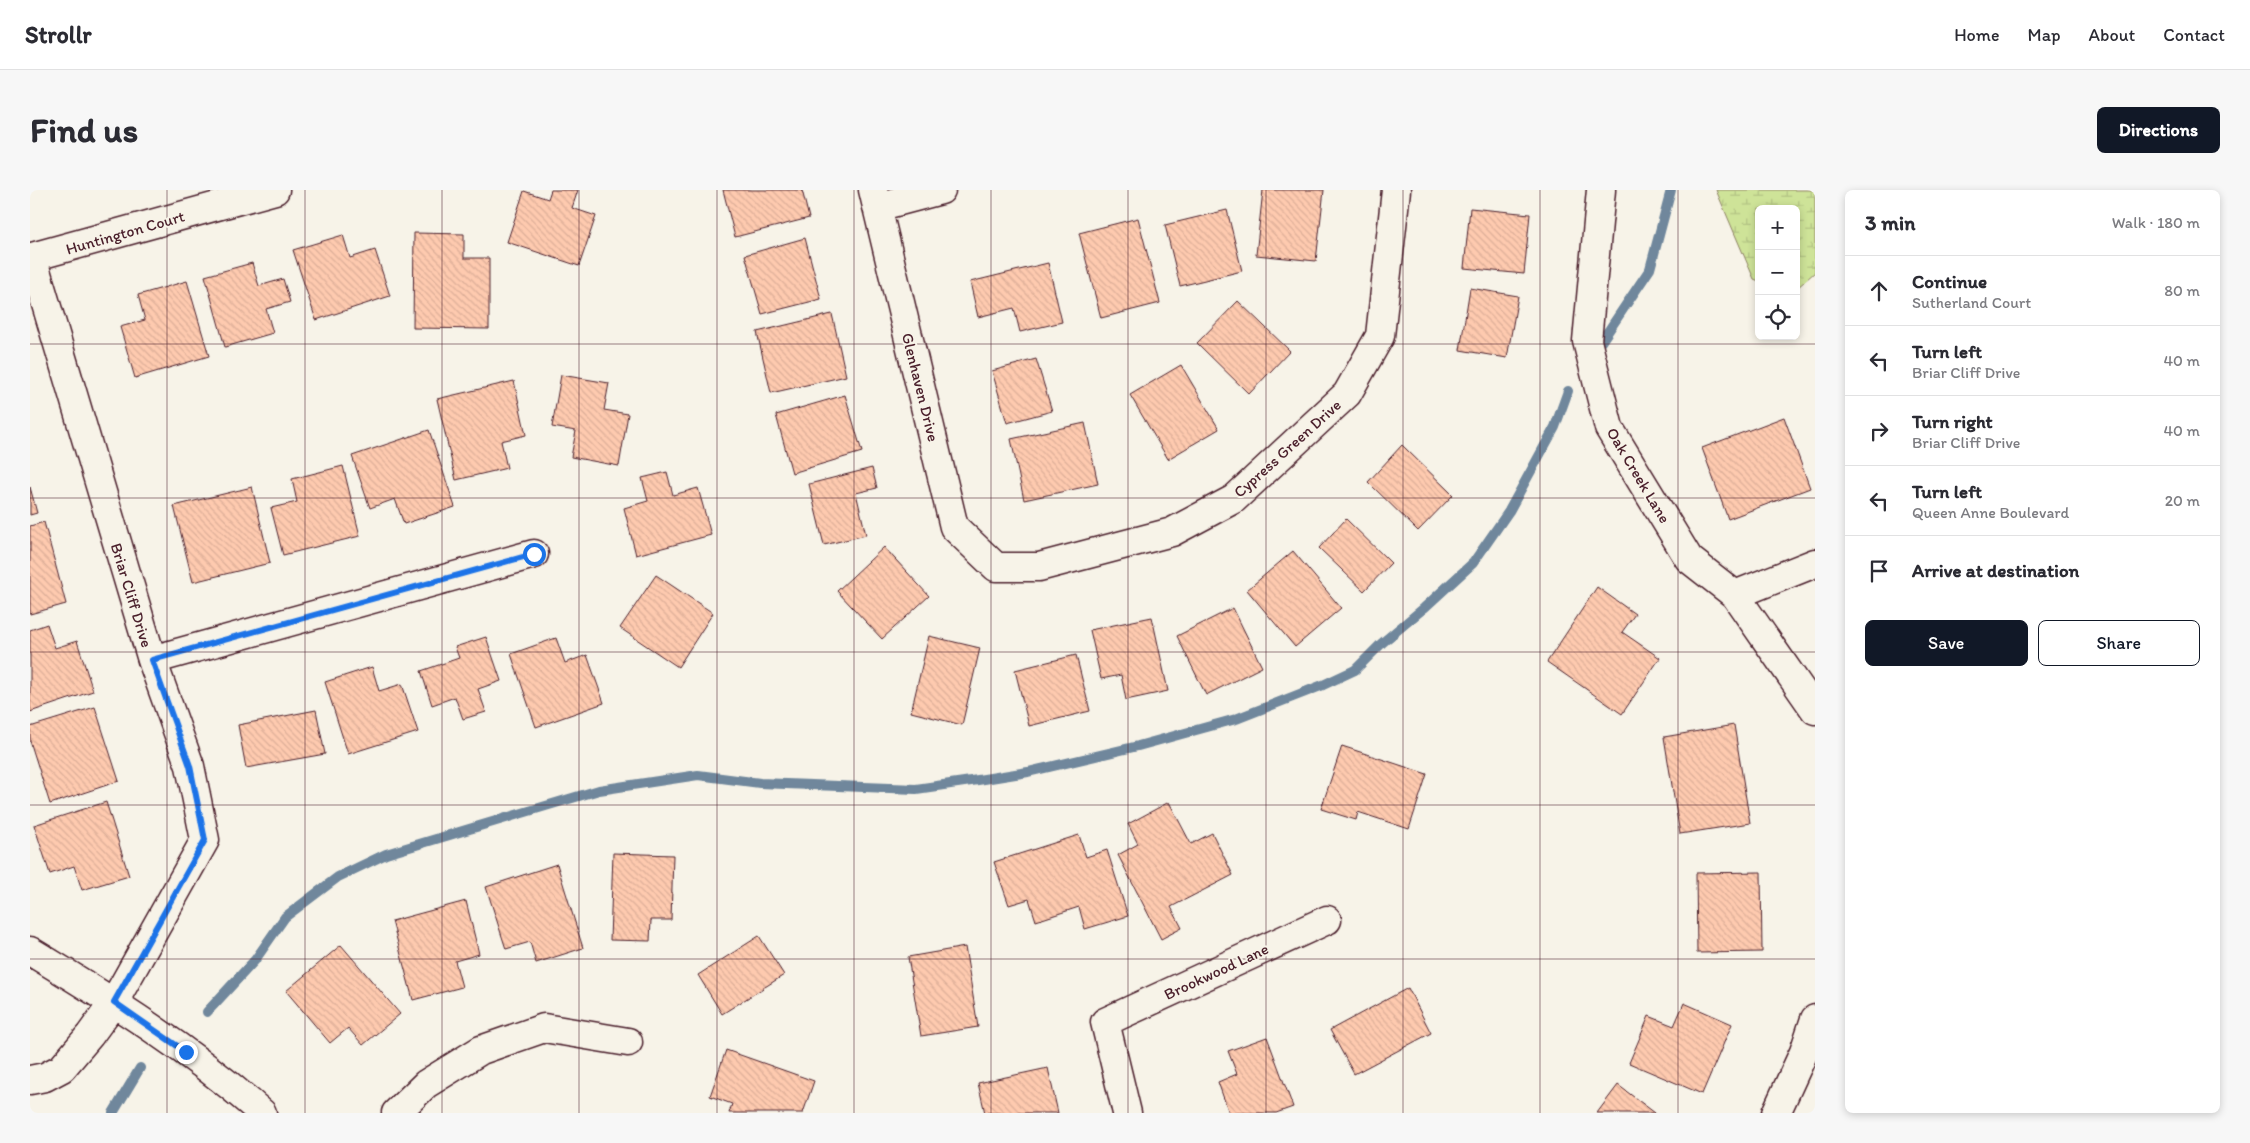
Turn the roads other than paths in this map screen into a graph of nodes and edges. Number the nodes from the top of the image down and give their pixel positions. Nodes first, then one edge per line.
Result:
1 (274, 190) edge
2 (941, 190) edge
3 (1396, 190) edge
4 (1601, 190) edge
5 (875, 198) edge
6 (32, 257) joint
7 (534, 554) dead end
8 (1815, 563) edge
9 (996, 568) joint
10 (1734, 595) junction
11 (152, 660) junction
12 (1815, 710) edge
13 (1327, 920) dead end
14 (30, 951) edge
15 (114, 1002) junction
16 (1815, 1019) edge
17 (628, 1042) dead end
18 (30, 1080) edge
19 (262, 1113) edge
20 (396, 1113) edge
21 (1127, 1113) edge
22 (1776, 1113) edge

1 - 6 street, Huntington Court
2 - 5 street
3 - 9 street, Cypress Green Drive
4 - 10 street, Oak Creek Lane
5 - 9 street, Glenhaven Drive
6 - 11 street, Briar Cliff Drive
7 - 11 street
8 - 10 street
10 - 12 street, Oak Creek Lane
11 - 15 street, Briar Cliff Drive
13 - 21 street, Brookwood Lane
14 - 15 street
15 - 18 street, Briar Cliff Drive
15 - 19 street
16 - 22 street
17 - 20 street

